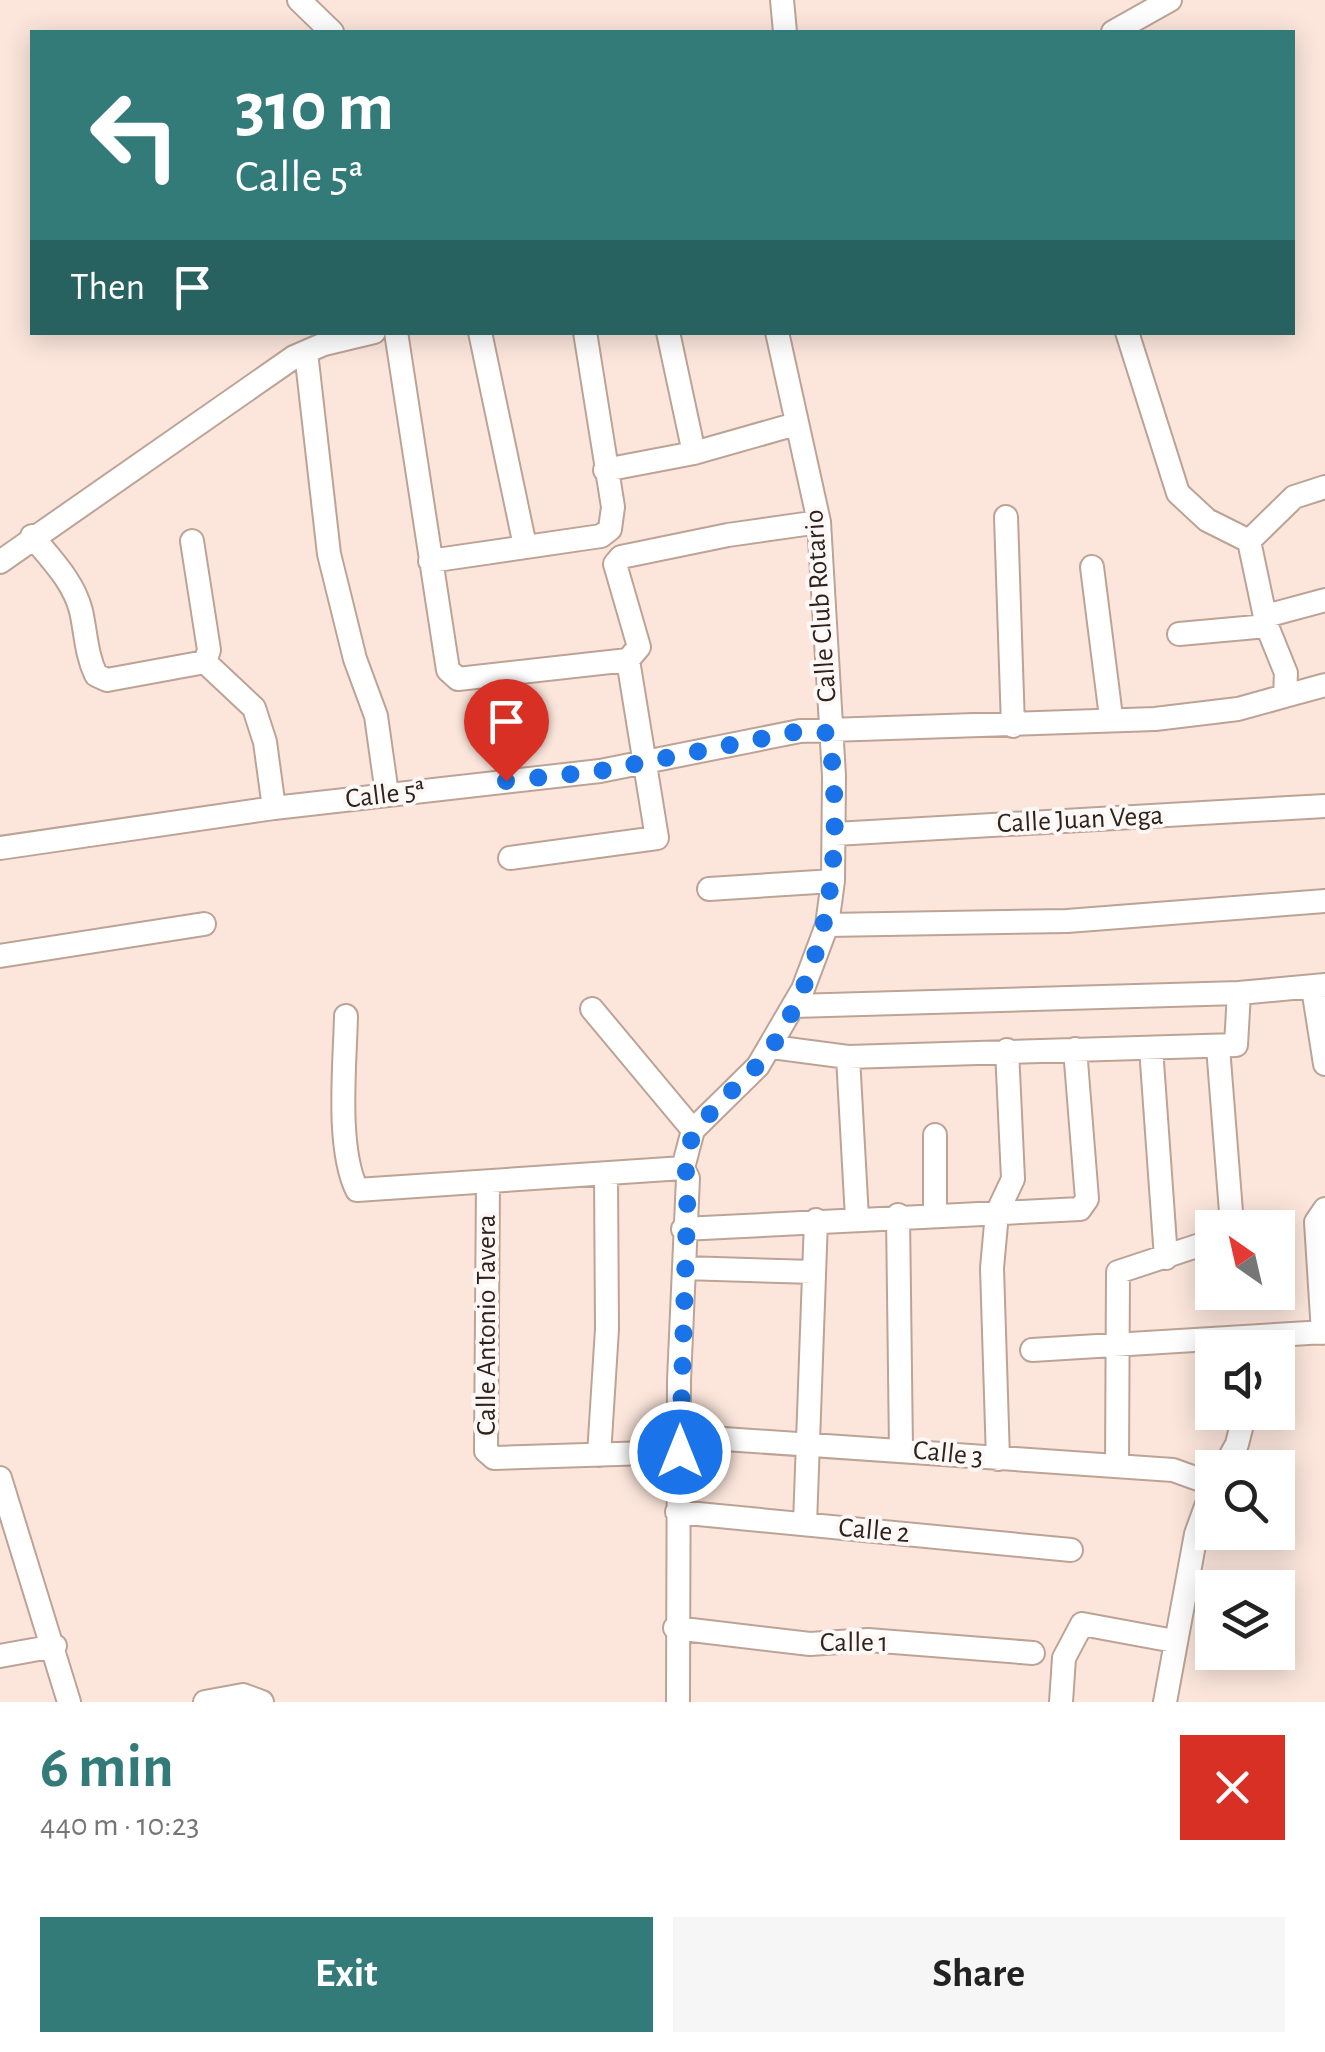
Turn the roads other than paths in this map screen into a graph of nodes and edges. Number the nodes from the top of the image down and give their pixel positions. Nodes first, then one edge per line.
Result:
1 (299, 0) edge
2 (782, 0) edge
3 (1170, 0) edge
4 (330, 30) edge
5 (785, 30) edge
6 (1117, 30) edge
7 (364, 335) edge
8 (396, 335) edge
9 (481, 335) edge
10 (585, 335) edge
11 (669, 335) edge
12 (778, 335) edge
13 (1128, 335) edge
14 (306, 352) junction
15 (796, 424) junction
16 (694, 453) junction
17 (604, 470) junction
18 (1325, 487) edge
19 (1006, 518) dead end
20 (819, 522) junction
21 (610, 529) junction
22 (32, 536) junction
23 (192, 541) dead end
24 (1249, 541) junction
25 (525, 546) junction
26 (621, 557) junction
27 (430, 561) junction
28 (0, 562) edge
29 (1092, 566) dead end
30 (1325, 600) edge
31 (1266, 621) junction
32 (1180, 634) dead end
33 (628, 660) junction
34 (205, 662) junction
35 (1325, 685) edge
36 (1284, 696) junction
37 (1111, 717) junction
38 (1013, 726) junction
39 (829, 733) junction
40 (645, 760) junction
41 (387, 794) junction
42 (1325, 806) edge
43 (274, 808) junction
44 (835, 834) junction
45 (0, 848) edge
46 (510, 858) dead end
47 (834, 881) junction
48 (709, 889) dead end
49 (1325, 901) edge
50 (204, 924) dead end
51 (827, 925) junction
52 (0, 956) edge
53 (1319, 986) edge
54 (1239, 993) junction
55 (794, 1006) junction
56 (592, 1009) dead end
57 (346, 1016) dead end
58 (772, 1047) junction
59 (1218, 1047) junction
60 (1150, 1048) junction
61 (1076, 1049) junction
62 (1007, 1050) junction
63 (848, 1057) junction
64 (1325, 1064) edge
65 (693, 1130) junction
66 (935, 1135) dead end
67 (683, 1168) junction
68 (606, 1174) junction
69 (488, 1183) junction
70 (1230, 1210) edge
71 (1325, 1210) edge
72 (935, 1213) junction
73 (997, 1213) junction
74 (898, 1216) junction
75 (858, 1218) junction
76 (816, 1220) junction
77 (683, 1229) junction
78 (1195, 1248) edge
79 (1166, 1258) junction
80 (684, 1268) junction
81 (814, 1272) junction
82 (1324, 1333) edge
83 (1295, 1337) edge
84 (1195, 1345) edge
85 (1118, 1346) junction
86 (1032, 1350) dead end
87 (680, 1444) junction
88 (809, 1444) junction
89 (901, 1450) junction
90 (599, 1455) junction
91 (998, 1459) junction
92 (1117, 1465) junction
93 (0, 1478) edge
94 (1195, 1480) edge
95 (677, 1512) junction
96 (806, 1524) junction
97 (1195, 1539) edge
98 (1071, 1550) dead end
99 (675, 1628) junction
100 (1174, 1642) junction
101 (55, 1646) junction
102 (1033, 1653) dead end
103 (0, 1656) edge
104 (69, 1702) edge
105 (204, 1702) edge
106 (262, 1702) edge
107 (678, 1702) edge
108 (1061, 1702) edge
109 (1165, 1702) edge

1 - 4 street
2 - 5 street
3 - 6 street
7 - 14 street
8 - 27 street
9 - 25 street
10 - 17 street
11 - 16 street
12 - 15 street, Calle Club Rotario
13 - 24 street
14 - 22 street
14 - 41 street
15 - 16 street
15 - 20 street, Calle Club Rotario
16 - 17 street
17 - 21 street
18 - 24 street
19 - 38 street
20 - 26 street
20 - 39 street, Calle Club Rotario
21 - 25 street
21 - 26 street
22 - 28 street
22 - 34 street
23 - 34 street
24 - 31 street
25 - 27 street
26 - 33 street
27 - 33 street
29 - 37 street
30 - 31 street
31 - 32 street
31 - 36 street
33 - 40 street
34 - 43 street
35 - 36 street, Calle 5ª
36 - 37 street, Calle 5ª
37 - 38 street, Calle 5ª
38 - 39 street, Calle 5ª
39 - 40 street, Calle 5ª
39 - 44 street, Calle Club Rotario
40 - 41 street, Calle 5ª
40 - 46 street
41 - 43 street, Calle 5ª
42 - 44 street, Calle Juan Vega
43 - 45 street, Calle 5ª
44 - 47 street, Calle Club Rotario
47 - 48 street
47 - 51 street, Calle Club Rotario
49 - 51 street
50 - 52 street
51 - 55 street, Calle Club Rotario
53 - 54 street
53 - 64 street
54 - 55 street
54 - 59 street
55 - 58 street, Calle Club Rotario
56 - 65 street
57 - 69 street
58 - 63 street
58 - 65 street, Calle Club Rotario
59 - 60 street
59 - 70 street
60 - 61 street
60 - 79 street
61 - 62 street
61 - 73 street
62 - 63 street
62 - 73 street
63 - 75 street
65 - 67 street
66 - 72 street
67 - 68 street
67 - 77 street
68 - 69 street
68 - 90 street
69 - 90 street, Calle Antonio Tavera
71 - 82 street
72 - 73 street
72 - 74 street
73 - 91 street
74 - 75 street
74 - 89 street
75 - 76 street
76 - 77 street
76 - 81 street
77 - 80 street
78 - 79 street
79 - 85 street
80 - 81 street
80 - 87 street
81 - 88 street
82 - 83 street
84 - 85 street
85 - 86 street
85 - 92 street
87 - 88 street, Calle 3
87 - 90 street, Calle Antonio Tavera
87 - 95 street
88 - 89 street, Calle 3
88 - 96 street
89 - 91 street, Calle 3
91 - 92 street, Calle 3
92 - 94 street, Calle 3
93 - 101 street
95 - 96 street, Calle 2
95 - 99 street
96 - 98 street, Calle 2
97 - 100 street
99 - 102 street, Calle 1
99 - 107 street
100 - 108 street
100 - 109 street
101 - 103 street
101 - 104 street
105 - 106 street

